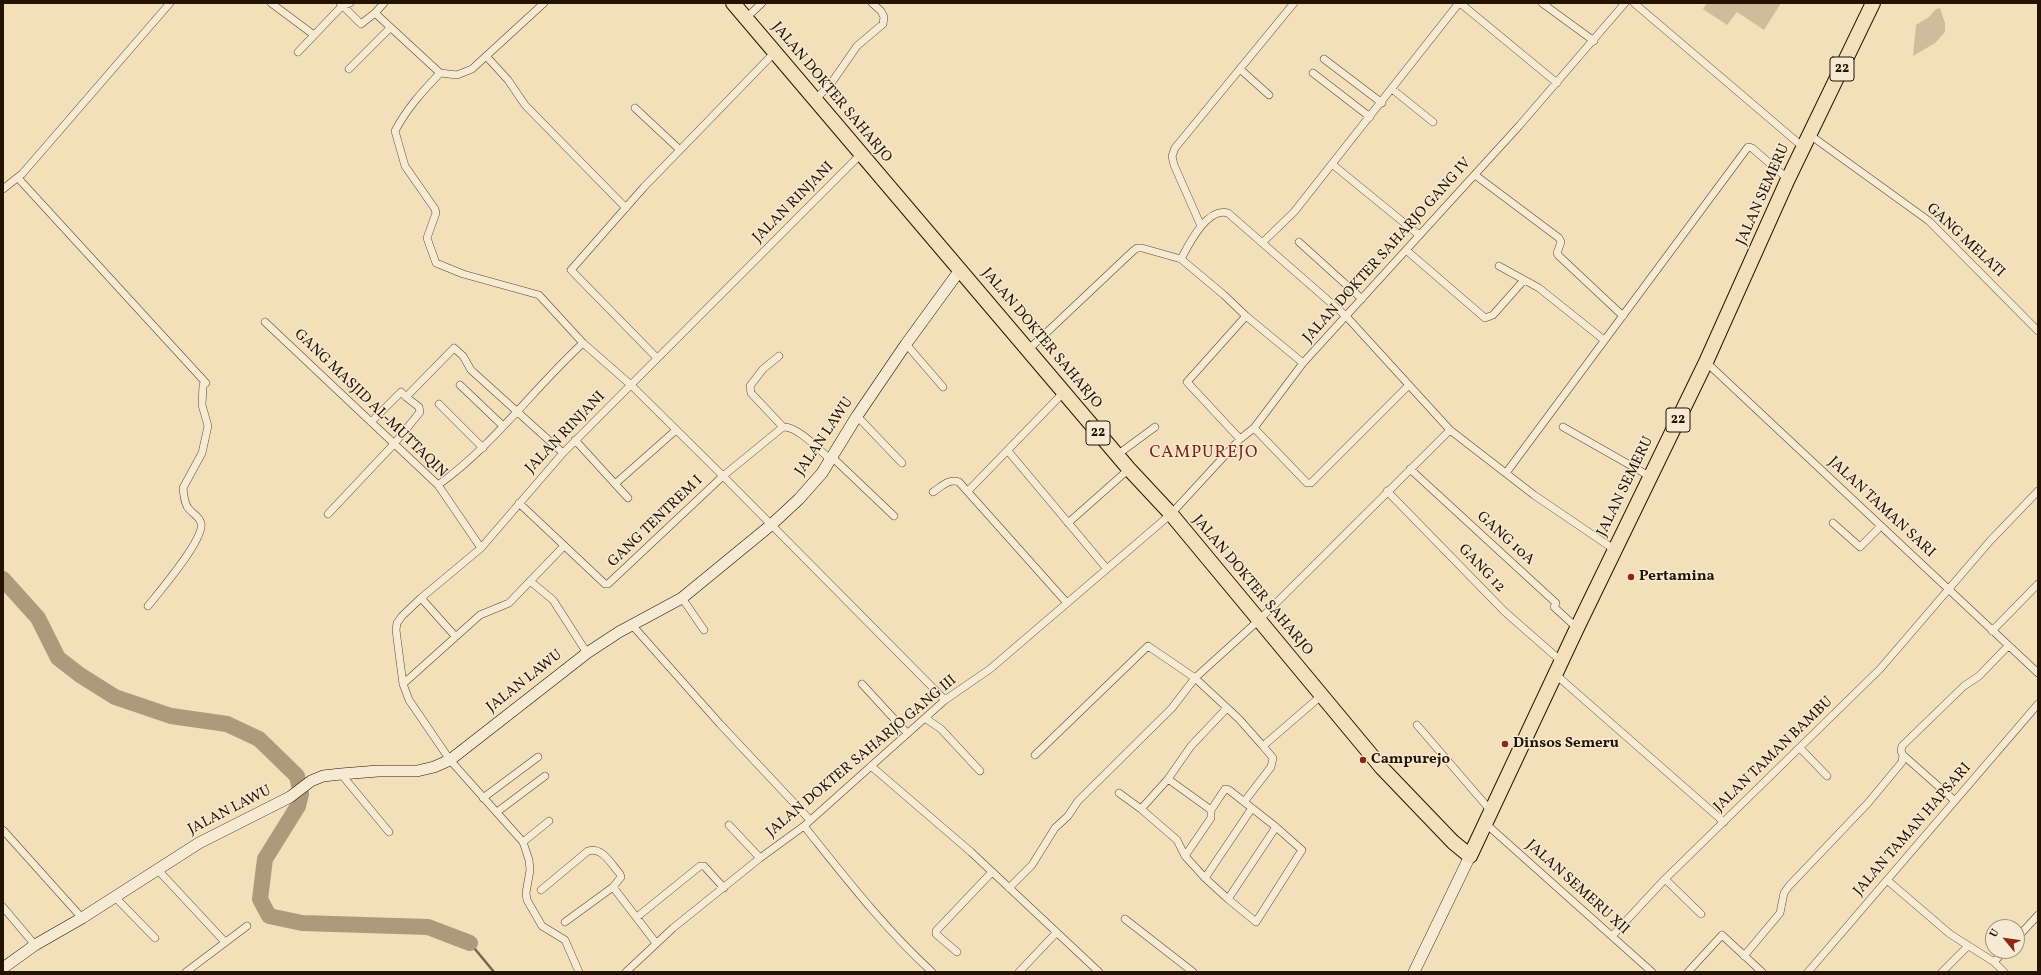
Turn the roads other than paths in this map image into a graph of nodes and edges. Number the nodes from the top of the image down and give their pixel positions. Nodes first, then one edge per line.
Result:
1 (170, 3) edge
2 (271, 3) edge
3 (350, 3) edge
4 (384, 3) edge
5 (544, 3) edge
6 (733, 3) edge
7 (762, 3) edge
8 (872, 3) edge
9 (1294, 3) edge
10 (1459, 3) edge
11 (1542, 3) edge
12 (1624, 3) edge
13 (1634, 3) edge
14 (1873, 3) edge
15 (341, 5) edge
16 (375, 13) junction
17 (746, 18) junction
18 (390, 28) junction
19 (314, 35) junction
20 (1594, 41) junction
21 (298, 52) dead end
22 (775, 52) junction
23 (487, 57) junction
24 (1324, 60) dead end
25 (349, 69) dead end
26 (1240, 69) junction
27 (440, 73) junction
28 (1313, 73) dead end
29 (1557, 83) junction
30 (1392, 89) junction
31 (1269, 95) dead end
32 (815, 100) junction
33 (1382, 103) junction
34 (635, 108) dead end
35 (1370, 117) junction
36 (1433, 122) dead end
37 (1806, 141) junction
38 (680, 150) junction
39 (861, 154) junction
40 (1332, 164) junction
41 (1475, 175) junction
42 (18, 178) junction
43 (1788, 179) junction
44 (3, 189) edge
45 (626, 208) junction
46 (1201, 226) junction
47 (1419, 235) junction
48 (1299, 242) dead end
49 (1262, 243) junction
50 (1406, 250) junction
51 (1181, 259) junction
52 (1499, 266) dead end
53 (960, 270) junction
54 (1524, 280) junction
55 (1362, 299) junction
56 (1246, 316) junction
57 (1346, 316) junction
58 (1622, 316) junction
59 (265, 322) dead end
60 (2038, 331) edge
61 (1604, 340) junction
62 (583, 343) junction
63 (906, 344) junction
64 (1028, 350) junction
65 (779, 356) dead end
66 (657, 358) junction
67 (1706, 362) junction
68 (1303, 363) junction
69 (460, 385) dead end
70 (631, 385) junction
71 (1408, 386) junction
72 (943, 387) dead end
73 (1064, 392) junction
74 (406, 396) junction
75 (439, 404) dead end
76 (517, 411) junction
77 (857, 416) junction
78 (371, 422) junction
79 (502, 426) junction
80 (783, 427) junction
81 (1155, 427) dead end
82 (1563, 427) dead end
83 (1254, 428) junction
84 (676, 430) junction
85 (1450, 430) junction
86 (1240, 438) junction
87 (576, 440) junction
88 (394, 444) junction
89 (483, 448) junction
90 (1008, 452) junction
91 (563, 453) junction
92 (1117, 455) junction
93 (832, 459) junction
94 (902, 464) dead end
95 (1129, 469) junction
96 (1410, 469) junction
97 (1506, 473) junction
98 (723, 476) junction
99 (1651, 477) junction
100 (615, 484) junction
101 (438, 485) junction
102 (968, 491) junction
103 (1387, 491) junction
104 (933, 492) dead end
105 (2038, 493) edge
106 (628, 498) dead end
107 (519, 503) junction
108 (328, 514) dead end
109 (1171, 514) junction
110 (894, 516) dead end
111 (1833, 522) dead end
112 (1068, 523) junction
113 (771, 525) junction
114 (1881, 526) junction
115 (564, 546) junction
116 (481, 548) junction
117 (1614, 550) junction
118 (1107, 569) junction
119 (530, 581) junction
120 (2038, 584) edge
121 (1948, 589) junction
122 (421, 598) junction
123 (682, 598) junction
124 (1067, 603) junction
125 (148, 606) dead end
126 (1259, 620) junction
127 (632, 625) junction
128 (1577, 628) junction
129 (704, 630) dead end
130 (1992, 631) junction
131 (455, 636) junction
132 (2008, 646) junction
133 (587, 653) junction
134 (1561, 661) junction
135 (2038, 672) edge
136 (1555, 674) junction
137 (1195, 678) junction
138 (403, 684) junction
139 (862, 684) dead end
140 (1322, 695) junction
141 (945, 700) junction
142 (2038, 704) edge
143 (1227, 708) junction
144 (925, 718) junction
145 (1416, 725) dead end
146 (907, 733) junction
147 (1263, 746) junction
148 (1800, 748) junction
149 (1035, 755) dead end
150 (1903, 755) junction
151 (538, 757) dead end
152 (450, 760) junction
153 (870, 766) junction
154 (980, 771) dead end
155 (341, 774) junction
156 (545, 776) dead end
157 (1827, 776) dead end
158 (1168, 779) junction
159 (1119, 793) dead end
160 (483, 798) junction
161 (1955, 801) junction
162 (1244, 802) junction
163 (1252, 808) junction
164 (1141, 809) junction
165 (1211, 810) junction
166 (497, 812) junction
167 (1488, 817) junction
168 (810, 820) junction
169 (549, 821) dead end
170 (1724, 822) junction
171 (728, 826) dead end
172 (804, 826) junction
173 (1276, 827) junction
174 (3, 830) edge
175 (389, 832) dead end
176 (523, 842) junction
177 (1185, 856) junction
178 (1470, 856) junction
179 (760, 858) junction
180 (157, 868) junction
181 (992, 872) junction
182 (1205, 878) junction
183 (1665, 879) junction
184 (1887, 880) junction
185 (613, 887) junction
186 (724, 888) junction
187 (1009, 888) junction
188 (541, 890) dead end
189 (115, 897) junction
190 (1228, 899) junction
191 (3, 907) edge
192 (1701, 914) dead end
193 (2038, 915) edge
194 (636, 917) junction
195 (82, 918) junction
196 (1125, 919) dead end
197 (565, 922) dead end
198 (247, 926) dead end
199 (2025, 929) edge
200 (1056, 933) junction
201 (1612, 936) junction
202 (155, 938) dead end
203 (225, 942) junction
204 (656, 943) junction
205 (35, 945) junction
206 (1968, 946) junction
207 (957, 952) dead end
208 (1744, 956) junction
209 (1997, 959) edge
210 (1994, 962) junction
211 (3, 968) edge
212 (186, 972) edge
213 (580, 972) edge
214 (626, 972) edge
215 (932, 972) edge
216 (1020, 972) edge
217 (1099, 972) edge
218 (1193, 972) edge
219 (1414, 972) edge
220 (1652, 972) edge
221 (1688, 972) edge
222 (1762, 972) edge
223 (1808, 972) edge
224 (1942, 972) edge
225 (2004, 972) edge

1 - 42 street
2 - 19 street
3 - 15 street
4 - 16 street
5 - 23 street
6 - 17 highway, JALAN DOKTER SAHARJO / 22
7 - 17 street
8 - 32 street
9 - 26 street
10 - 29 street
10 - 30 street
11 - 20 street
12 - 20 street, JALAN DOKTER SAHARJO GANG IV
13 - 37 street, GANG MELATI
14 - 37 highway, JALAN SEMERU / 22
15 - 16 street
15 - 19 street
16 - 18 street
17 - 22 highway, JALAN DOKTER SAHARJO / 22
18 - 25 street
18 - 27 street
19 - 21 street
20 - 29 street, JALAN DOKTER SAHARJO GANG IV
22 - 32 highway, JALAN DOKTER SAHARJO / 22
22 - 38 street
23 - 27 street
23 - 45 street
24 - 33 street
26 - 31 street
26 - 46 street
27 - 62 street
28 - 35 street
29 - 41 street, JALAN DOKTER SAHARJO GANG IV
30 - 33 street
30 - 36 street
32 - 39 highway, JALAN DOKTER SAHARJO / 22
33 - 35 street
34 - 38 street
35 - 40 street
37 - 43 highway, JALAN SEMERU / 22
37 - 60 street, GANG MELATI
38 - 45 street
39 - 53 highway, JALAN DOKTER SAHARJO / 22
39 - 66 street, JALAN RINJANI
40 - 47 street
40 - 49 street
41 - 47 street, JALAN DOKTER SAHARJO GANG IV
41 - 58 street
42 - 44 street
42 - 125 street
43 - 58 street
43 - 67 highway, JALAN SEMERU / 22
45 - 66 street
46 - 49 street
46 - 51 street
47 - 50 street, JALAN DOKTER SAHARJO GANG IV
48 - 55 street
49 - 57 street
50 - 54 street
50 - 55 street, JALAN DOKTER SAHARJO GANG IV
51 - 56 street
51 - 64 street
52 - 54 street
53 - 63 street, JALAN LAWU
53 - 64 highway, JALAN DOKTER SAHARJO / 22
54 - 61 street
55 - 57 street, JALAN DOKTER SAHARJO GANG IV
56 - 68 street
56 - 86 street
57 - 68 street, JALAN DOKTER SAHARJO GANG IV
57 - 71 street
58 - 61 street
59 - 78 street, GANG MASJID AL-MUTTAQIN
61 - 97 street
62 - 70 street
62 - 76 street
63 - 72 street
63 - 77 street, JALAN LAWU
64 - 73 highway, JALAN DOKTER SAHARJO / 22
65 - 80 street
66 - 70 street, JALAN RINJANI
67 - 99 highway, JALAN SEMERU / 22
67 - 114 street, JALAN TAMAN SARI
68 - 83 street, JALAN DOKTER SAHARJO GANG IV
69 - 79 street
70 - 84 street
70 - 87 street, JALAN RINJANI
71 - 83 street
71 - 85 street
73 - 90 street
73 - 92 highway, JALAN DOKTER SAHARJO / 22
74 - 76 street
74 - 78 street
74 - 88 street
75 - 89 street
76 - 79 street
76 - 91 street
77 - 93 street, JALAN LAWU
77 - 94 street
78 - 88 street, GANG MASJID AL-MUTTAQIN
79 - 89 street
80 - 93 street
80 - 98 street, GANG TENTREM I
81 - 92 street
82 - 99 street
83 - 86 street, JALAN DOKTER SAHARJO GANG IV
84 - 98 street
84 - 100 street
85 - 96 street
85 - 97 street
86 - 109 street, JALAN DOKTER SAHARJO GANG IV
87 - 91 street, JALAN RINJANI
87 - 100 street
88 - 101 street, GANG MASJID AL-MUTTAQIN
88 - 108 street
89 - 101 street
90 - 102 street
90 - 112 street
91 - 107 street, JALAN RINJANI
92 - 95 highway, JALAN DOKTER SAHARJO / 22
93 - 110 street
93 - 113 street, JALAN LAWU
95 - 109 highway, JALAN DOKTER SAHARJO / 22
95 - 112 street
96 - 103 street
96 - 128 street, GANG 10A
97 - 117 street
98 - 113 street
98 - 115 street, GANG TENTREM I
99 - 117 highway, JALAN SEMERU / 22
100 - 106 street
101 - 116 street, GANG MASJID AL-MUTTAQIN
102 - 104 street
102 - 124 street
103 - 126 street
103 - 134 street, GANG 12
105 - 121 street, JALAN TAMAN BAMBU
107 - 115 street, GANG TENTREM I
107 - 116 street, JALAN RINJANI
109 - 118 street, JALAN DOKTER SAHARJO GANG III
109 - 126 highway, JALAN DOKTER SAHARJO / 22
111 - 114 street
112 - 118 street
113 - 123 street, JALAN LAWU
113 - 141 street
114 - 121 street, JALAN TAMAN SARI
115 - 119 street
116 - 122 street, JALAN RINJANI
117 - 128 highway, JALAN SEMERU / 22
118 - 124 street, JALAN DOKTER SAHARJO GANG III
119 - 131 street
119 - 133 street
120 - 130 street
121 - 130 street, JALAN TAMAN SARI
121 - 148 street, JALAN TAMAN BAMBU
122 - 131 street
122 - 138 street, JALAN RINJANI
123 - 127 street, JALAN LAWU
123 - 129 street
124 - 141 street, JALAN DOKTER SAHARJO GANG III
126 - 137 street
126 - 140 highway, JALAN DOKTER SAHARJO / 22
127 - 133 street, JALAN LAWU
127 - 168 street
128 - 134 highway, JALAN SEMERU / 22
130 - 132 street, JALAN TAMAN SARI
131 - 138 street
132 - 135 street, JALAN TAMAN SARI
132 - 150 street
133 - 152 street, JALAN LAWU
134 - 136 highway, JALAN SEMERU / 22
136 - 167 highway, JALAN SEMERU / 22
136 - 170 street
137 - 143 street
137 - 149 street
137 - 187 street
138 - 152 street, JALAN RINJANI
139 - 146 street
140 - 147 street
140 - 178 highway, JALAN DOKTER SAHARJO / 22
141 - 144 street, JALAN DOKTER SAHARJO GANG III
142 - 161 street, JALAN TAMAN HAPSARI
143 - 147 street
143 - 158 street
144 - 146 street, JALAN DOKTER SAHARJO GANG III
144 - 154 street
145 - 167 street, JALAN SEMERU XII
146 - 153 street, JALAN DOKTER SAHARJO GANG III
147 - 162 street
148 - 157 street
148 - 170 street, JALAN TAMAN BAMBU
150 - 161 street
150 - 208 street
151 - 160 street
152 - 155 street, JALAN LAWU
152 - 160 street, JALAN RINJANI
153 - 168 street, JALAN DOKTER SAHARJO GANG III
153 - 181 street
155 - 175 street
155 - 180 street, JALAN LAWU
156 - 166 street
158 - 164 street
158 - 165 street
159 - 164 street
160 - 166 street, JALAN RINJANI
161 - 184 street, JALAN TAMAN HAPSARI
162 - 163 street
162 - 165 street
163 - 173 street
163 - 182 street
164 - 177 street
165 - 177 street
166 - 176 street, JALAN RINJANI
167 - 178 highway, JALAN SEMERU / 22
167 - 201 street, JALAN SEMERU XII
168 - 172 street, JALAN DOKTER SAHARJO GANG III
169 - 176 street
170 - 183 street, JALAN TAMAN BAMBU
171 - 179 street
172 - 179 street, JALAN DOKTER SAHARJO GANG III
172 - 215 street
173 - 190 street
173 - 190 street
174 - 195 street
176 - 213 street
177 - 182 street
178 - 219 street
179 - 186 street, JALAN DOKTER SAHARJO GANG III
180 - 189 street, JALAN LAWU
180 - 203 street
181 - 187 street
181 - 207 street
182 - 190 street
183 - 192 street
183 - 201 street, JALAN TAMAN BAMBU
184 - 206 street
184 - 223 street, JALAN TAMAN HAPSARI
185 - 188 street
185 - 194 street
185 - 197 street
186 - 194 street
186 - 204 street, JALAN DOKTER SAHARJO GANG III
187 - 200 street
189 - 195 street, JALAN LAWU
189 - 202 street
191 - 205 street
193 - 199 street
194 - 204 street
195 - 205 street, JALAN LAWU
196 - 218 street
198 - 203 street
200 - 216 street
200 - 217 street
201 - 220 street, JALAN SEMERU XII
203 - 212 street
204 - 214 street, JALAN DOKTER SAHARJO GANG III
205 - 211 street, JALAN LAWU
206 - 210 street
206 - 224 street
208 - 221 street
208 - 222 street
209 - 210 street
210 - 225 street

